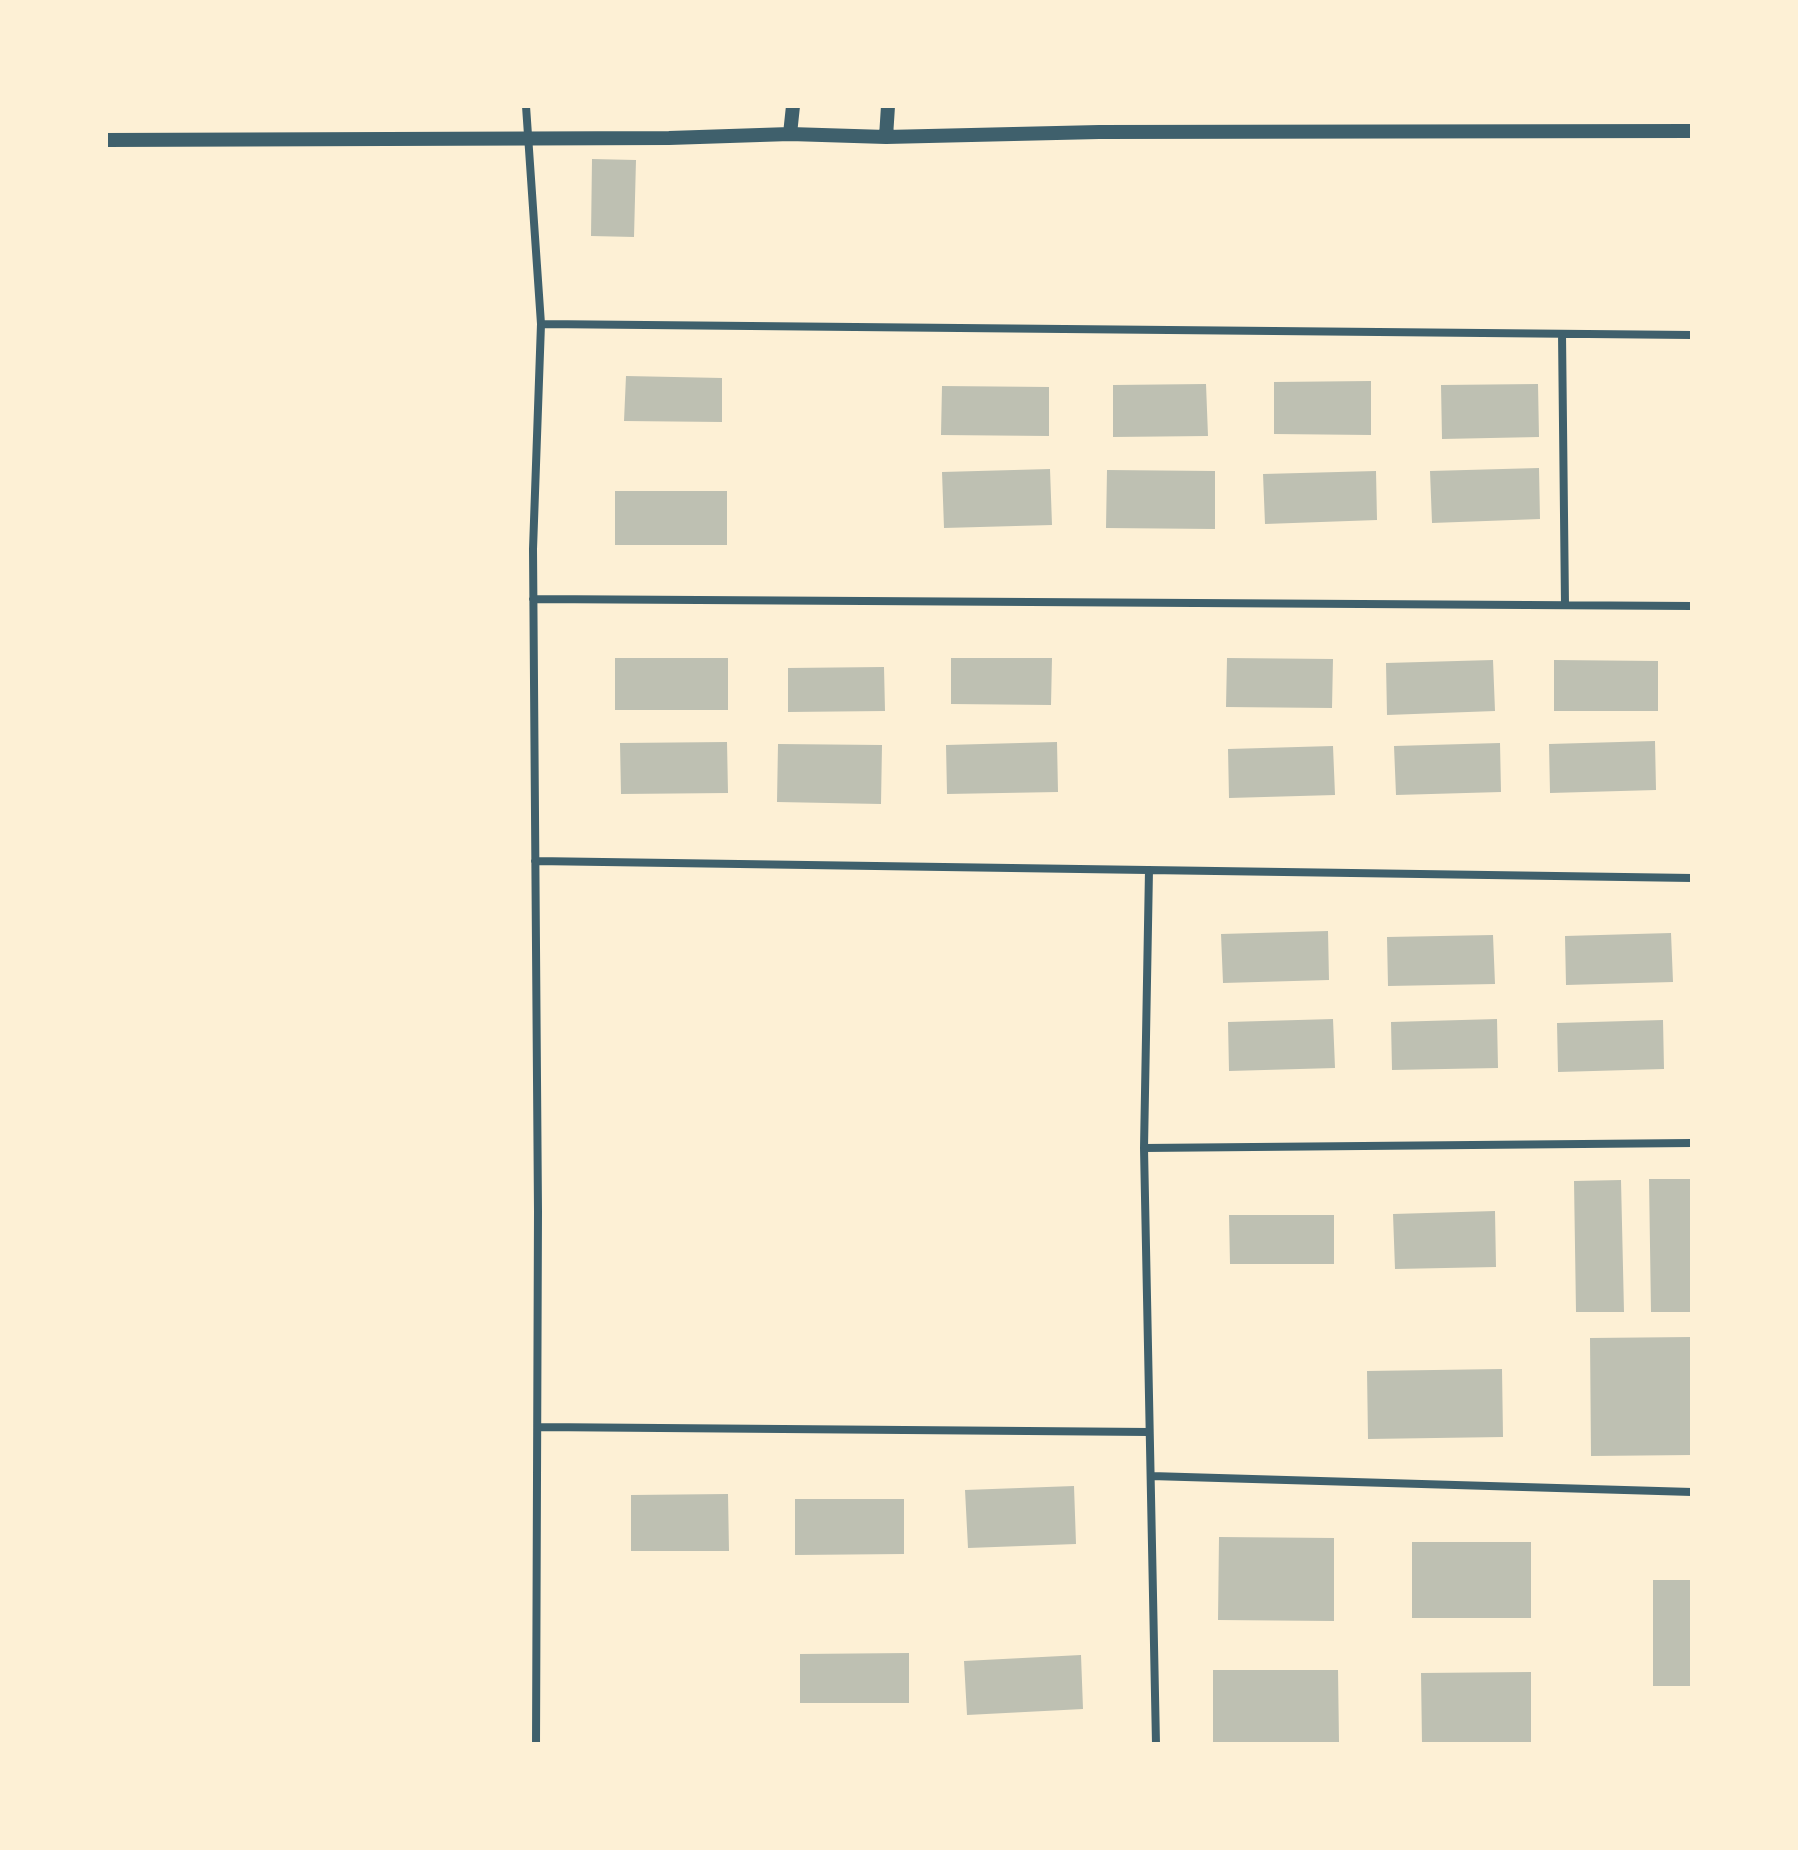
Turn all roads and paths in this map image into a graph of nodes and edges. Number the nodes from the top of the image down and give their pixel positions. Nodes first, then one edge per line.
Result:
1 (526, 106) edge
2 (793, 106) edge
3 (888, 106) edge
4 (1692, 131) edge
5 (790, 134) junction
6 (528, 136) junction
7 (886, 137) junction
8 (106, 140) edge
9 (541, 324) junction
10 (1562, 334) junction
11 (1692, 335) edge
12 (533, 599) junction
13 (1565, 605) junction
14 (1692, 606) edge
15 (535, 861) junction
16 (1149, 870) junction
17 (1692, 878) edge
18 (1692, 1143) edge
19 (1144, 1148) junction
20 (538, 1427) junction
21 (1149, 1432) junction
22 (1151, 1476) junction
23 (1692, 1492) edge
24 (536, 1744) edge
25 (1156, 1744) edge

1 - 6 street
2 - 5 street
3 - 7 street
4 - 7 street
5 - 6 street
5 - 7 street
6 - 8 street
6 - 9 street
9 - 10 street
9 - 12 street
10 - 11 street
10 - 13 street
12 - 13 street
12 - 15 street
13 - 14 street
15 - 16 street
15 - 20 street
16 - 17 street
16 - 19 street
18 - 19 street
19 - 21 street
20 - 21 street
20 - 24 street
21 - 22 street
22 - 23 street
22 - 25 street

